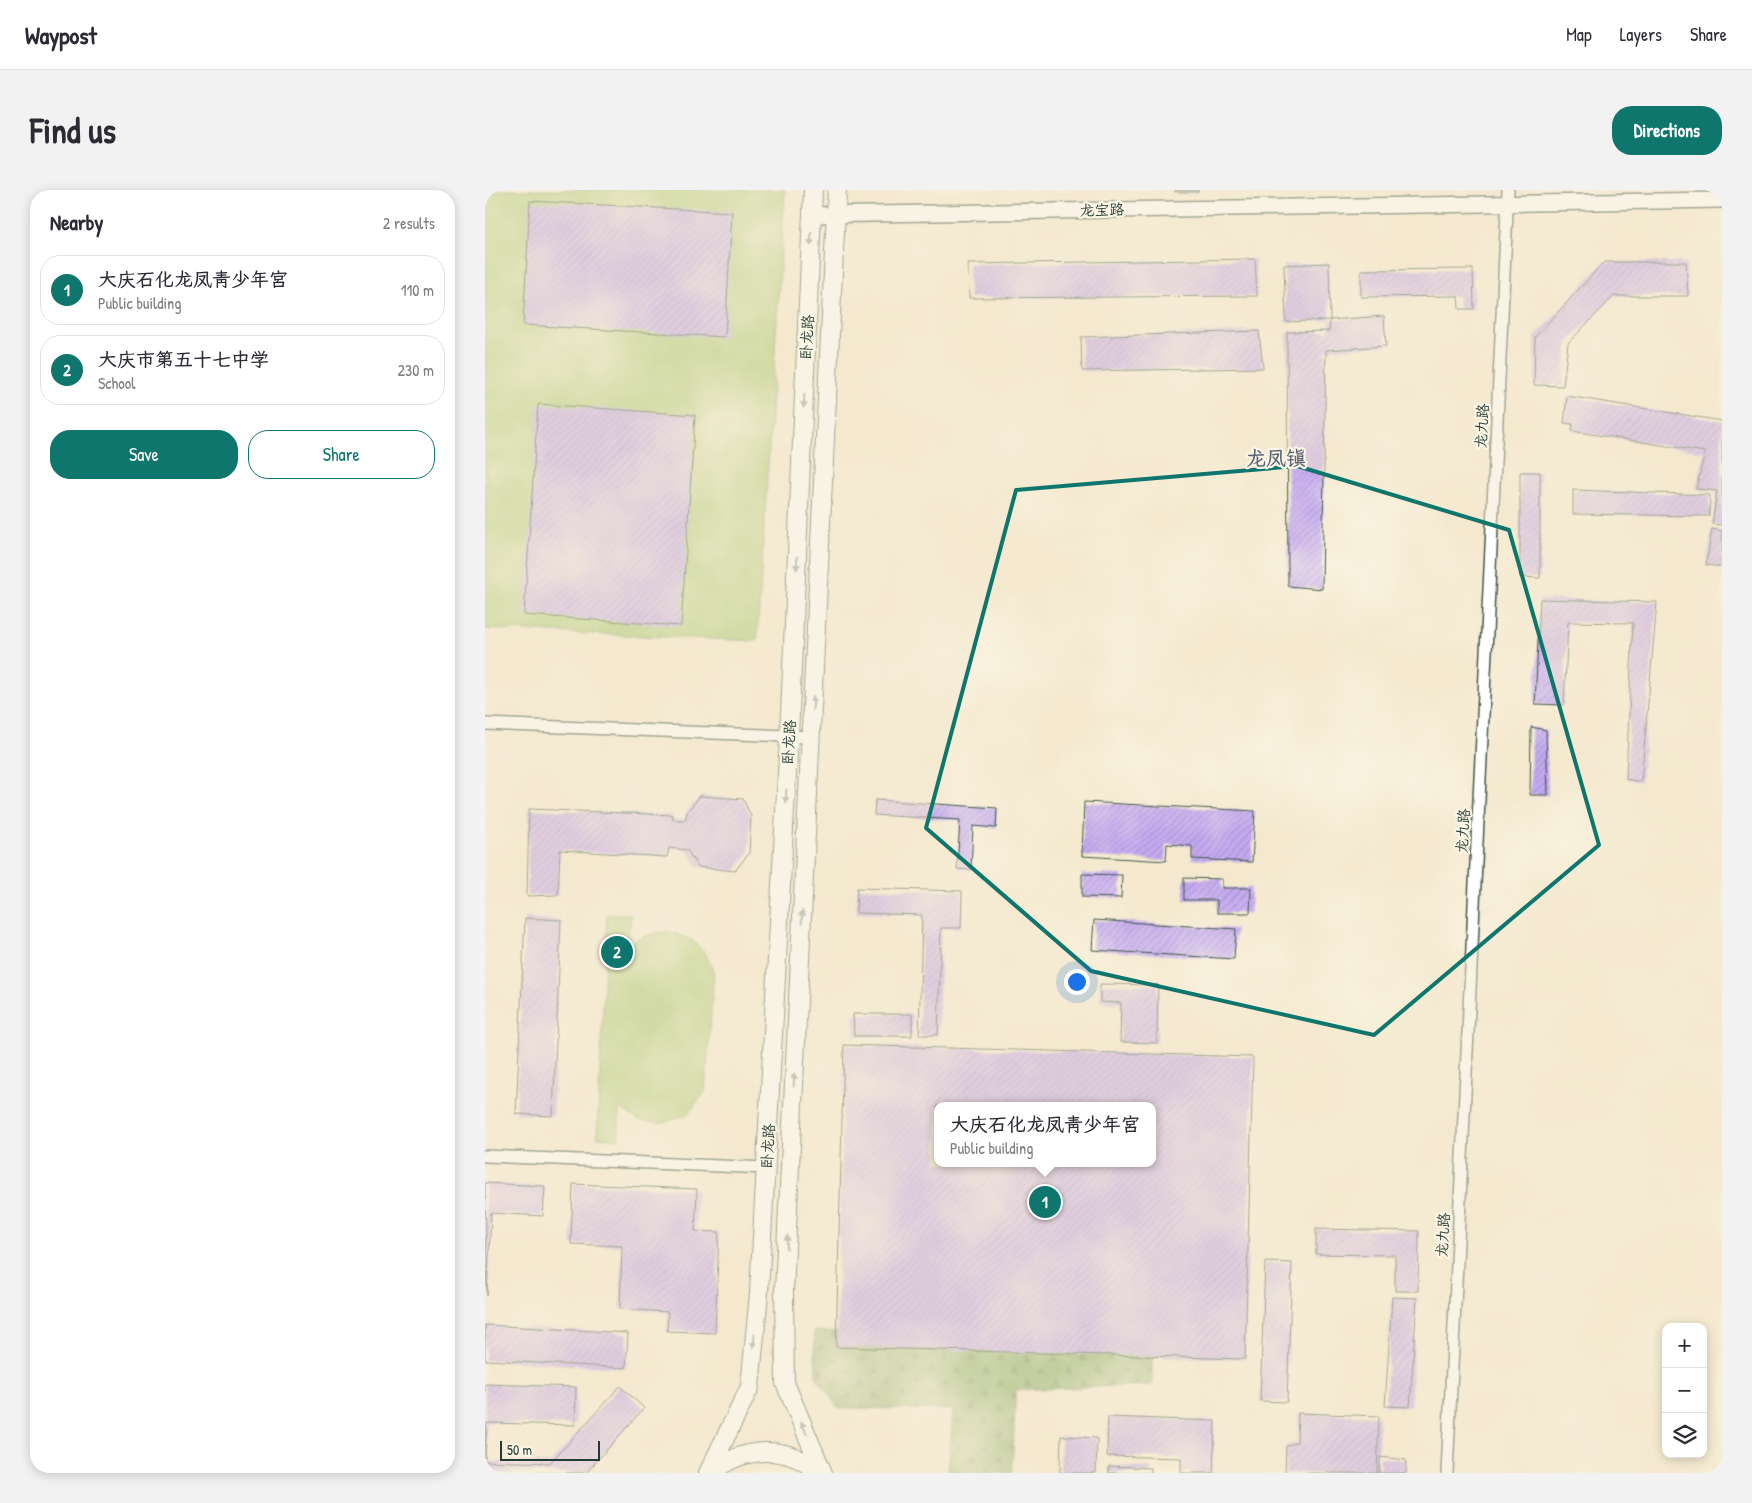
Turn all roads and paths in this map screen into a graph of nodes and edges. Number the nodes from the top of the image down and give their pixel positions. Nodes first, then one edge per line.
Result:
1 (813, 190) edge
2 (837, 190) edge
3 (1508, 197) edge
4 (1722, 200) edge
5 (812, 214) junction
6 (836, 214) junction
7 (485, 724) edge
8 (789, 736) junction
9 (811, 737) junction
10 (485, 1156) edge
11 (767, 1168) junction
12 (710, 1473) edge
13 (818, 1473) edge
14 (823, 1473) edge
15 (1447, 1473) edge

1 - 5 main road, 卧龙路
2 - 6 main road, 卧龙路
3 - 4 street, 龙宝路
3 - 6 street, 龙宝路
3 - 15 street, 龙九路
5 - 6 street, 龙宝路
5 -> 8 main road, 卧龙路
9 -> 6 main road, 卧龙路
7 - 8 street
8 - 9 street
8 -> 11 main road, 卧龙路
14 -> 9 main road, 卧龙路
10 - 11 street
11 -> 12 main road, 卧龙路
12 - 13 main road

